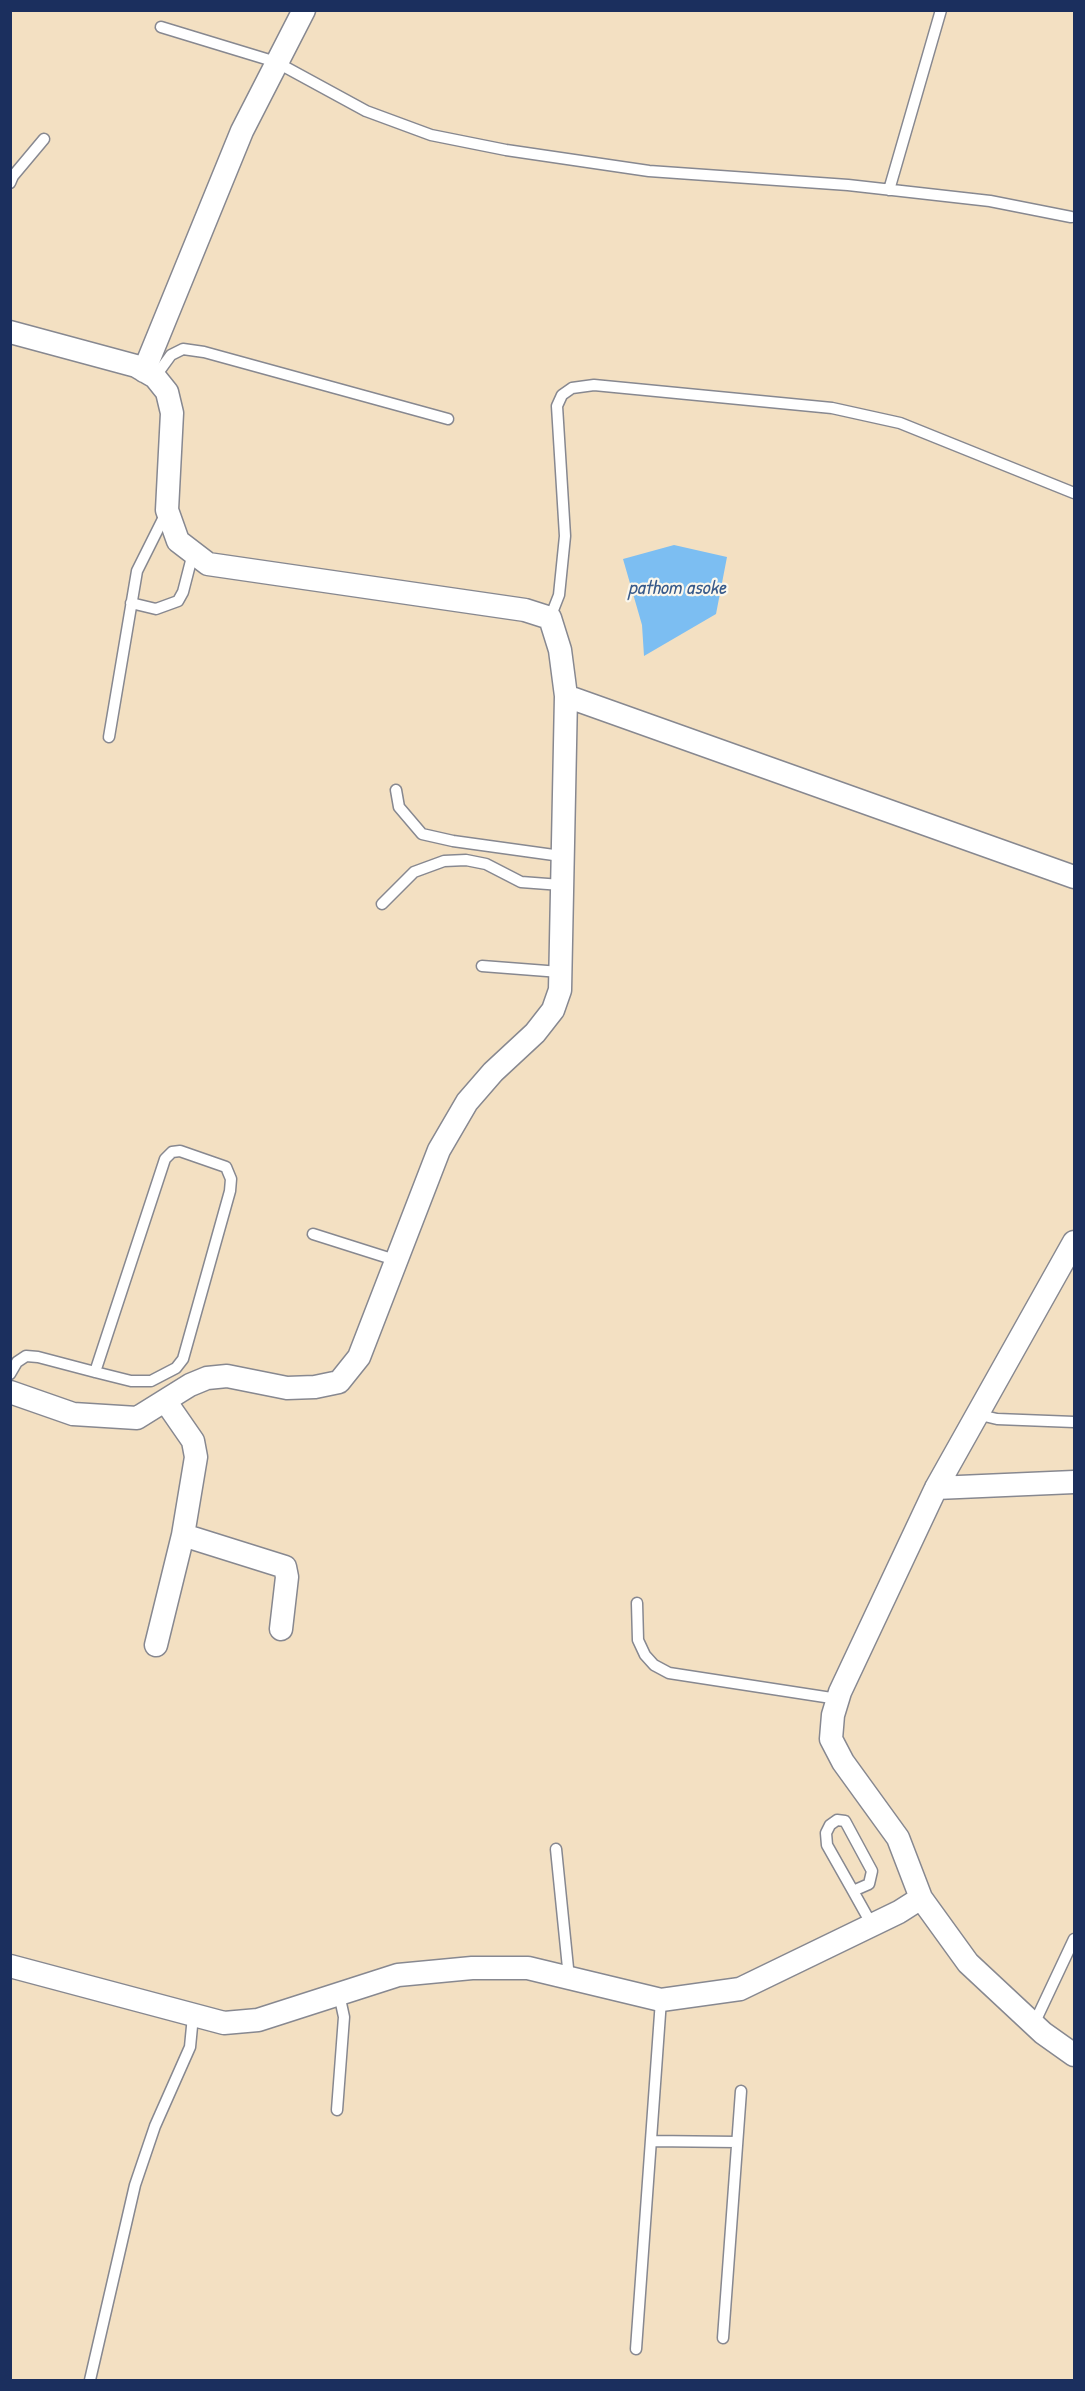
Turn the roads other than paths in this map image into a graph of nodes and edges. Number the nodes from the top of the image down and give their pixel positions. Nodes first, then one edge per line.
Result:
1 (304, 10) edge
2 (941, 10) edge
3 (161, 27) dead end
4 (276, 62) junction
5 (44, 140) dead end
6 (10, 183) edge
7 (889, 190) junction
8 (1071, 217) dead end
9 (10, 332) edge
10 (150, 374) junction
11 (448, 418) dead end
12 (1074, 493) edge
13 (167, 510) junction
14 (193, 553) junction
15 (132, 603) junction
16 (550, 618) junction
17 (566, 696) junction
18 (108, 737) dead end
19 (396, 790) dead end
20 (561, 856) junction
21 (1074, 877) edge
22 (561, 885) junction
23 (382, 904) dead end
24 (482, 966) dead end
25 (560, 972) junction
26 (313, 1234) dead end
27 (1074, 1242) edge
28 (395, 1260) junction
29 (95, 1372) junction
30 (10, 1374) edge
31 (10, 1392) edge
32 (166, 1402) junction
33 (975, 1414) junction
34 (1074, 1422) edge
35 (1074, 1482) edge
36 (936, 1488) junction
37 (183, 1535) junction
38 (637, 1603) dead end
39 (281, 1629) dead end
40 (156, 1645) dead end
41 (838, 1699) junction
42 (556, 1849) dead end
43 (853, 1892) junction
44 (921, 1898) junction
45 (872, 1925) junction
46 (1074, 1940) edge
47 (10, 1966) edge
48 (569, 1978) junction
49 (339, 1994) junction
50 (662, 2000) junction
51 (193, 2016) junction
52 (1034, 2024) junction
53 (1074, 2055) edge
54 (741, 2091) dead end
55 (337, 2110) dead end
56 (651, 2142) junction
57 (737, 2142) junction
58 (723, 2338) dead end
59 (636, 2349) dead end
60 (90, 2380) edge

1 - 4 street
2 - 7 lane
3 - 4 lane
4 - 7 lane
4 - 10 street
5 - 6 lane
7 - 8 lane
9 - 10 street
10 - 11 lane
10 - 13 street
12 - 16 lane
13 - 14 street
13 - 15 lane
14 - 15 lane
14 - 16 street
15 - 18 lane
16 - 17 street
17 - 20 street
17 - 21 street
19 - 20 lane
20 - 22 street
22 - 23 lane
22 - 25 street
24 - 25 lane
25 - 28 street
26 - 28 lane
27 - 33 street
28 - 32 street
29 - 29 lane
29 - 30 lane
31 - 32 street
32 - 37 street
33 - 34 lane
33 - 36 street
35 - 36 street
36 - 41 street
37 - 39 street
37 - 40 street
38 - 41 lane
41 - 44 street
42 - 48 lane
43 - 43 lane
43 - 45 lane
44 - 45 street
44 - 52 street
45 - 50 street
46 - 52 lane
47 - 51 street
48 - 49 street
48 - 50 street
49 - 51 street
49 - 55 lane
50 - 56 lane
51 - 60 lane
52 - 53 street
54 - 57 lane
56 - 57 lane
56 - 59 lane
57 - 58 lane

